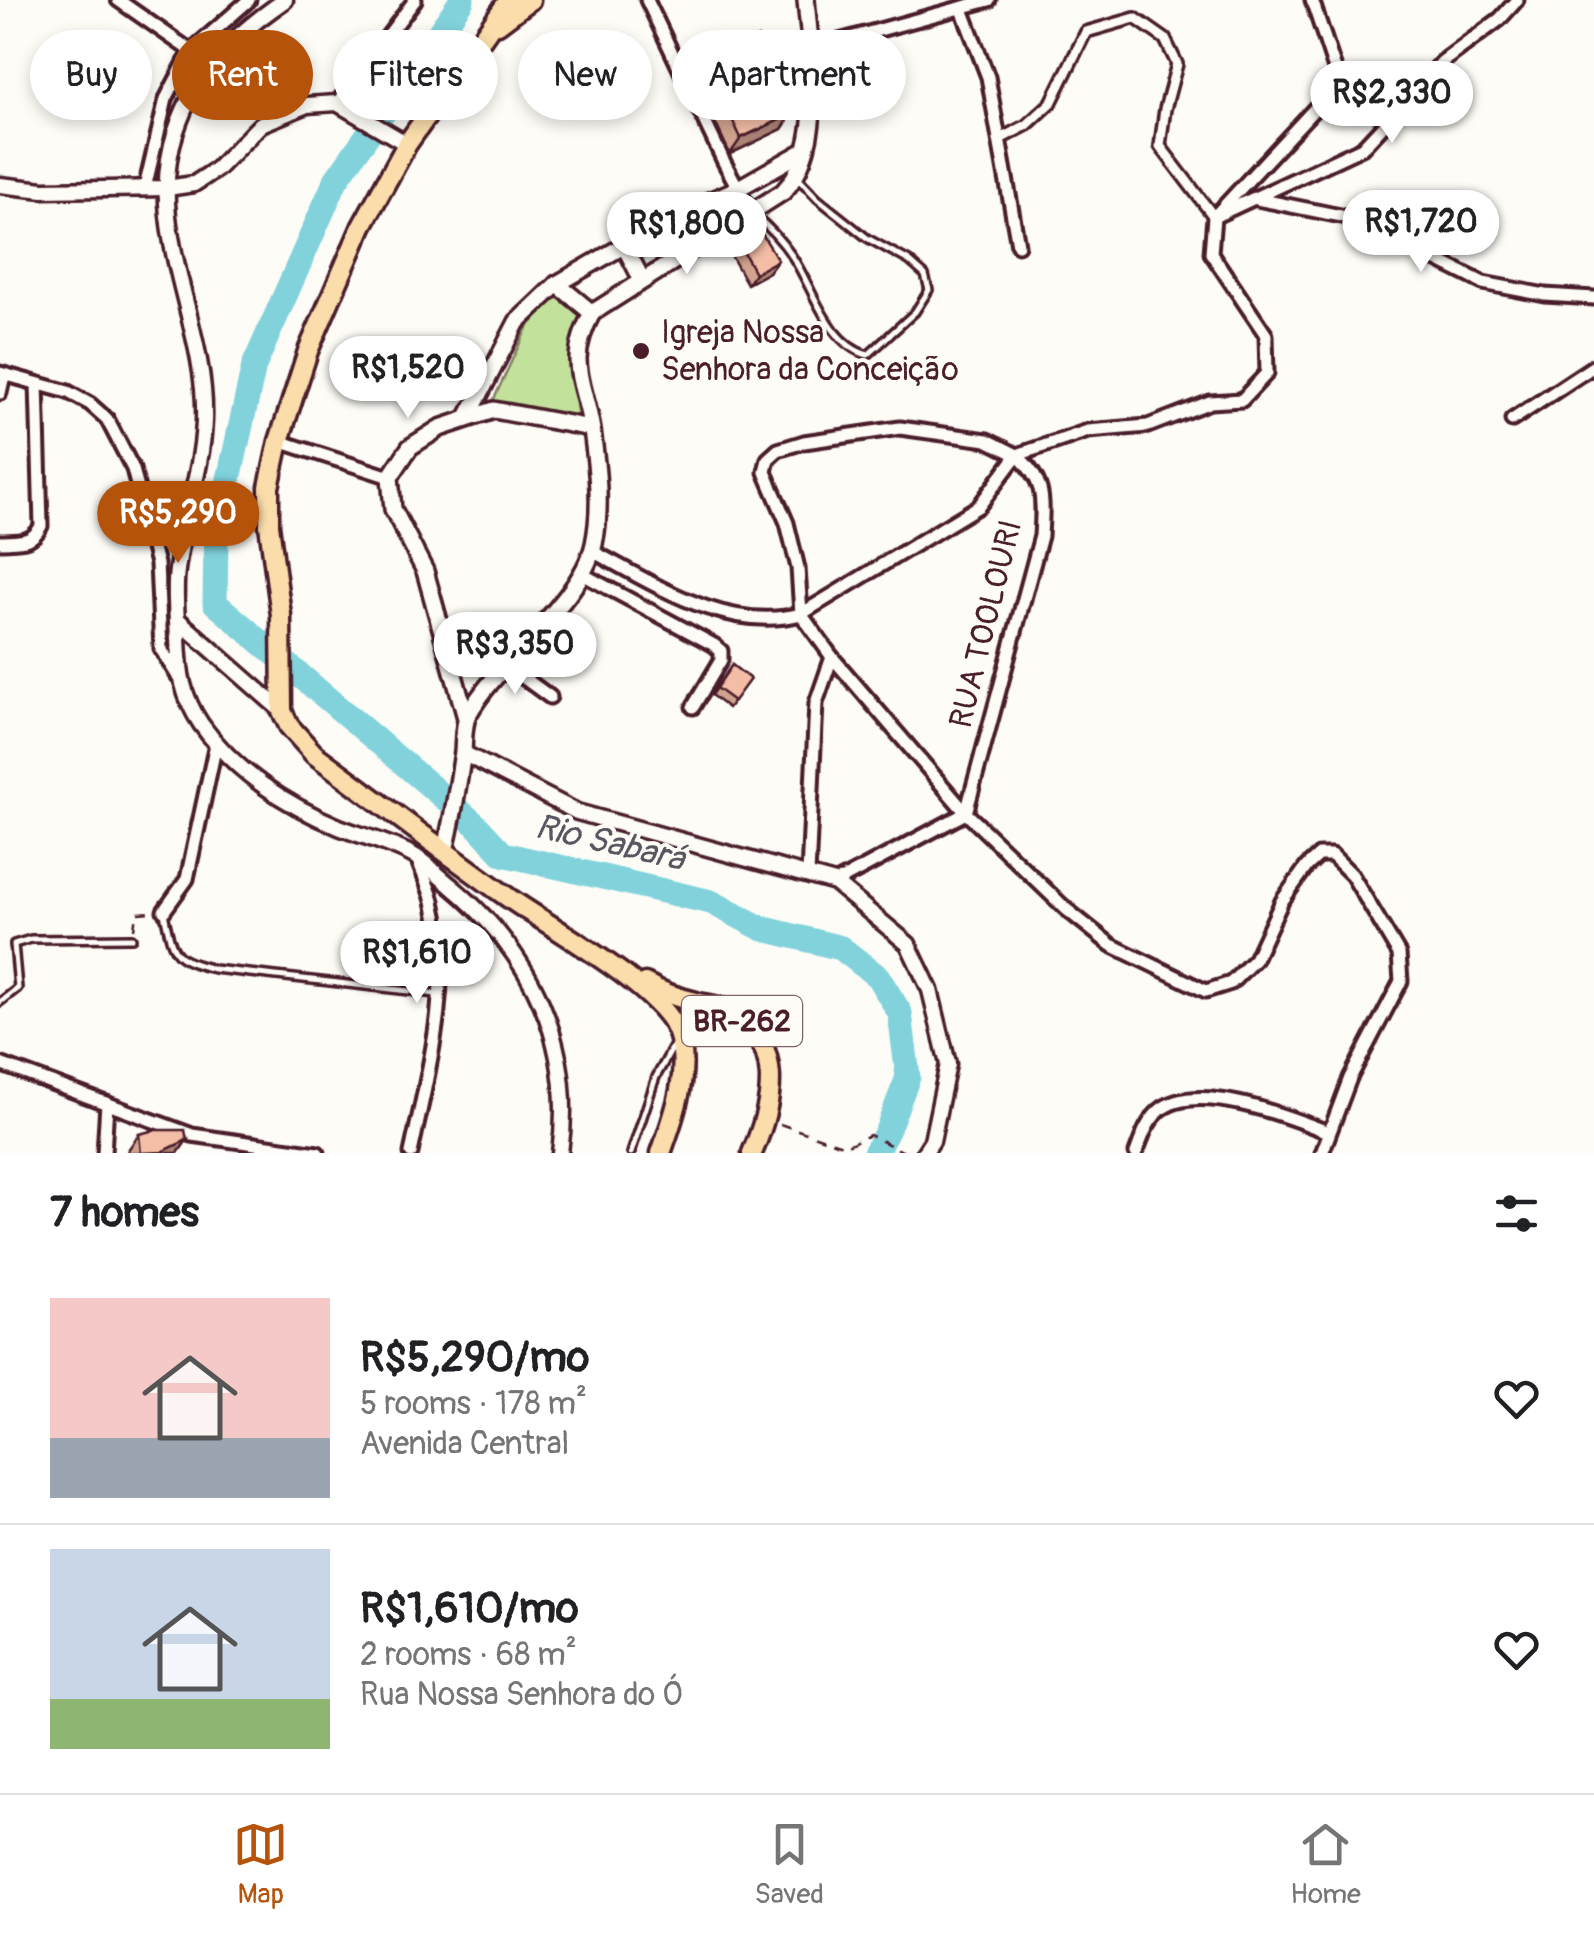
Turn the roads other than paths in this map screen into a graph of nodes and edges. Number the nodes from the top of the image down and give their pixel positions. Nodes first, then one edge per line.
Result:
1 (118, 0) edge
2 (248, 0) edge
3 (285, 0) edge
4 (415, 0) edge
5 (509, 0) edge
6 (530, 0) edge
7 (647, 0) edge
8 (806, 0) edge
9 (989, 0) edge
10 (1312, 0) edge
11 (1517, 0) edge
12 (962, 8) junction
13 (214, 30) edge
14 (395, 30) edge
15 (487, 30) edge
16 (491, 30) edge
17 (808, 30) edge
18 (873, 30) edge
19 (172, 38) edge
20 (172, 87) edge
21 (333, 106) edge
22 (367, 120) edge
23 (414, 120) edge
24 (810, 120) edge
25 (399, 139) junction
26 (998, 140) junction
27 (804, 151) junction
28 (797, 177) junction
29 (0, 185) edge
30 (146, 188) junction
31 (167, 188) junction
32 (738, 189) junction
33 (1256, 199) junction
34 (751, 212) junction
35 (1214, 217) junction
36 (624, 245) junction
37 (1018, 246) dead end
38 (642, 280) junction
39 (557, 284) junction
40 (1594, 298) edge
41 (592, 313) junction
42 (1594, 366) edge
43 (2, 374) edge
44 (38, 384) junction
45 (0, 393) edge
46 (468, 417) junction
47 (1512, 420) dead end
48 (591, 428) junction
49 (279, 441) junction
50 (1017, 454) junction
51 (390, 476) junction
52 (0, 542) edge
53 (592, 551) junction
54 (584, 576) junction
55 (801, 614) junction
56 (178, 619) junction
57 (832, 657) junction
58 (505, 664) junction
59 (179, 678) junction
60 (453, 680) junction
61 (489, 686) junction
62 (550, 697) dead end
63 (694, 707) dead end
64 (282, 711) junction
65 (466, 718) junction
66 (216, 744) junction
67 (462, 753) junction
68 (966, 813) junction
69 (447, 841) junction
70 (417, 858) junction
71 (808, 875) junction
72 (835, 883) junction
73 (164, 912) joint
74 (132, 938) road end
75 (609, 964) junction
76 (439, 994) junction
77 (0, 1002) edge
78 (698, 1003) junction
79 (678, 1034) junction
80 (0, 1064) edge
81 (107, 1104) junction
82 (1328, 1132) junction
83 (104, 1153) edge
84 (318, 1153) edge
85 (411, 1153) edge
86 (560, 1153) edge
87 (631, 1153) edge
88 (661, 1153) edge
89 (752, 1153) edge
90 (924, 1153) edge
91 (1136, 1153) edge
92 (1322, 1153) edge

1 - 19 street
2 - 13 street
3 - 31 street
4 - 14 street
5 - 15 main road
6 - 16 main road
7 - 32 street
8 - 17 main road
9 - 12 street
10 - 35 street
11 - 33 street
12 - 18 street
12 - 26 street
20 - 30 street
21 - 31 street
22 - 25 street
23 - 25 main road
24 - 27 main road
25 - 49 main road
26 - 35 street
26 - 37 street
27 - 28 main road
27 - 32 main road
28 - 34 main road
28 - 34 lane
29 - 30 street
30 - 31 street
31 - 56 street
32 - 34 street
32 - 36 main road
33 - 35 street
33 - 40 street
34 - 38 main road
35 - 50 street
36 - 38 main road
36 - 39 main road
38 - 41 main road
39 - 41 main road
39 - 46 main road
41 - 48 main road
42 - 47 street
43 - 44 street
43 - 45 street
44 - 52 street
44 - 59 street
46 - 48 main road
46 - 51 main road
48 - 53 main road
49 - 51 street
49 - 64 main road
50 - 55 street
50 - 55 street
50 - 68 street, RUA TOOLOURI
51 - 60 main road
53 - 54 main road
53 - 55 street
54 - 58 main road
54 - 63 street
55 - 57 street
56 - 59 street
56 - 64 street
57 - 68 street
57 - 71 street
58 - 61 main road
58 - 62 street
59 - 66 street
60 - 61 main road
60 - 65 main road
61 - 65 main road
64 - 69 main road, BR-262
65 - 67 main road
66 - 70 street
66 - 73 street
67 - 69 main road
67 - 71 street
68 - 72 street
68 - 82 street
69 - 75 main road, BR-262
70 - 76 street
70 - 86 street
71 - 72 street
72 - 90 street
73 - 76 lane
74 - 77 lane
75 - 78 main road, BR-262
75 - 79 main road, BR-262
76 - 85 street
78 - 79 main road
78 - 89 main road, BR-262
79 - 87 lane
79 - 88 main road, BR-262
80 - 81 street
81 - 83 street
81 - 84 street
82 - 91 street
82 - 92 street

